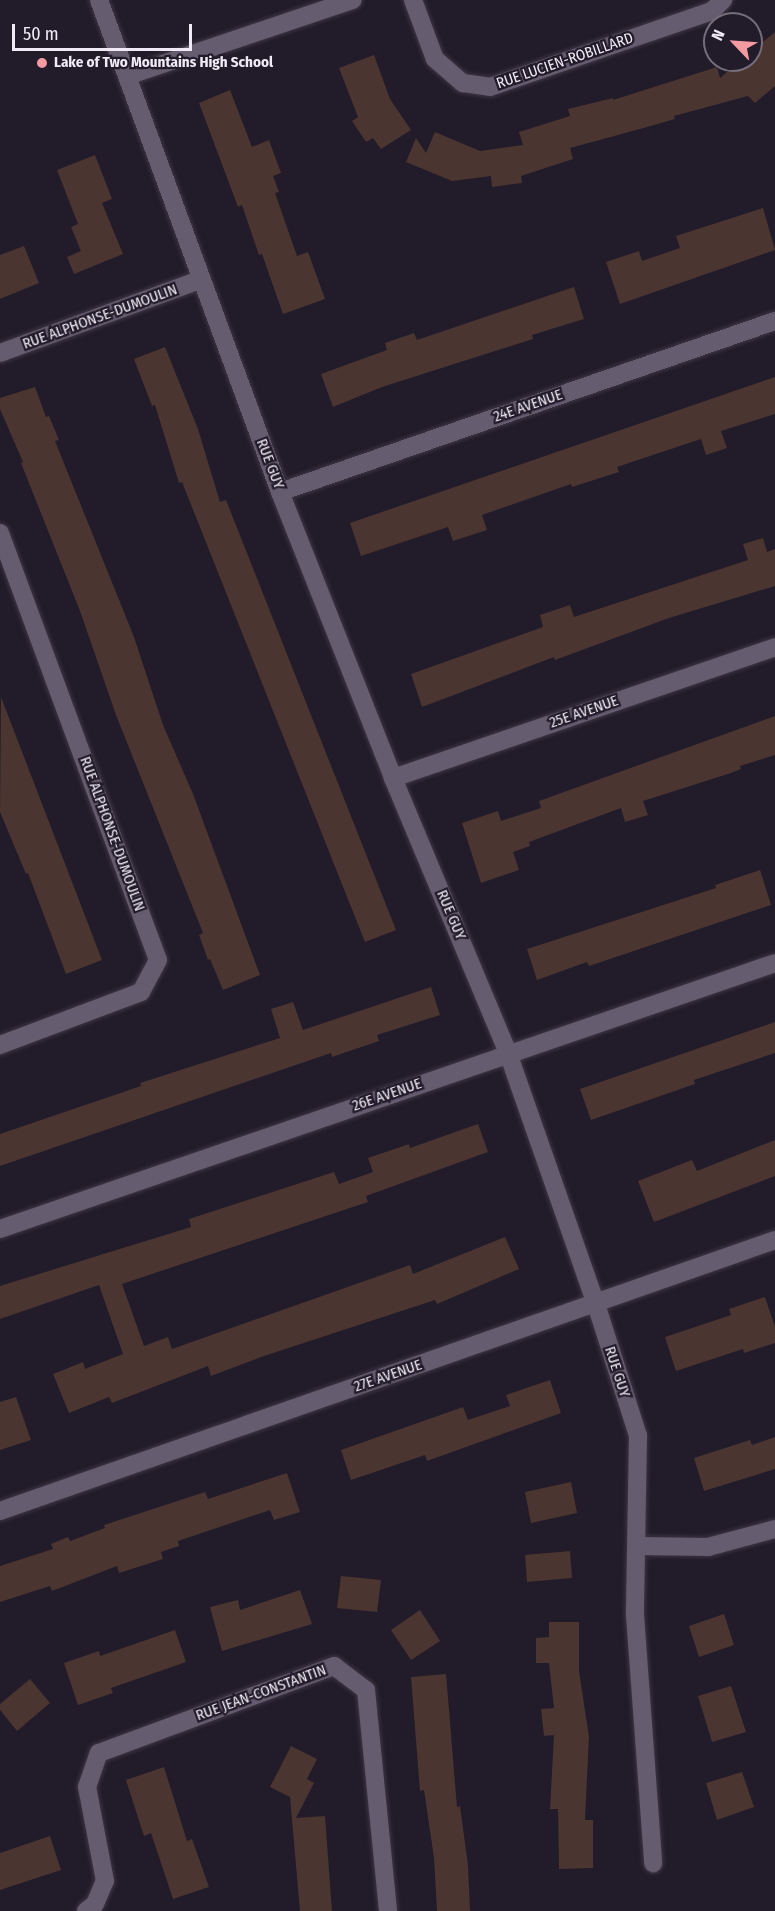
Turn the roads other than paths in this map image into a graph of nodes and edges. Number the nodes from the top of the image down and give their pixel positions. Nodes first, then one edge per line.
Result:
1 (99, 0) edge
2 (353, 0) edge
3 (413, 0) edge
4 (723, 0) edge
5 (127, 76) junction
6 (200, 280) junction
7 (775, 321) edge
8 (0, 353) edge
9 (280, 492) junction
10 (0, 533) edge
11 (775, 646) edge
12 (393, 778) junction
13 (775, 963) edge
14 (0, 1045) edge
15 (508, 1053) junction
16 (0, 1229) edge
17 (775, 1240) edge
18 (596, 1305) junction
19 (0, 1511) edge
20 (775, 1529) edge
21 (637, 1546) junction
22 (653, 1863) dead end
23 (86, 1911) edge
24 (388, 1911) edge

1 - 5 street, RUE GUY
2 - 5 street
3 - 4 street, RUE LUCIEN-ROBILLARD
5 - 6 street, RUE GUY
6 - 8 street, RUE ALPHONSE-DUMOULIN
6 - 9 street, RUE GUY
7 - 9 street, 24E AVENUE
9 - 12 street, RUE GUY
10 - 14 street, RUE ALPHONSE-DUMOULIN
11 - 12 street, 25E AVENUE
12 - 15 street, RUE GUY
13 - 15 street, 26E AVENUE
15 - 16 street, 26E AVENUE
15 - 18 street, RUE GUY
17 - 18 street, 27E AVENUE
18 - 19 street, 27E AVENUE
18 - 21 street, RUE GUY
20 - 21 street
21 - 22 street, RUE GUY
23 - 24 street, RUE JEAN-CONSTANTIN

